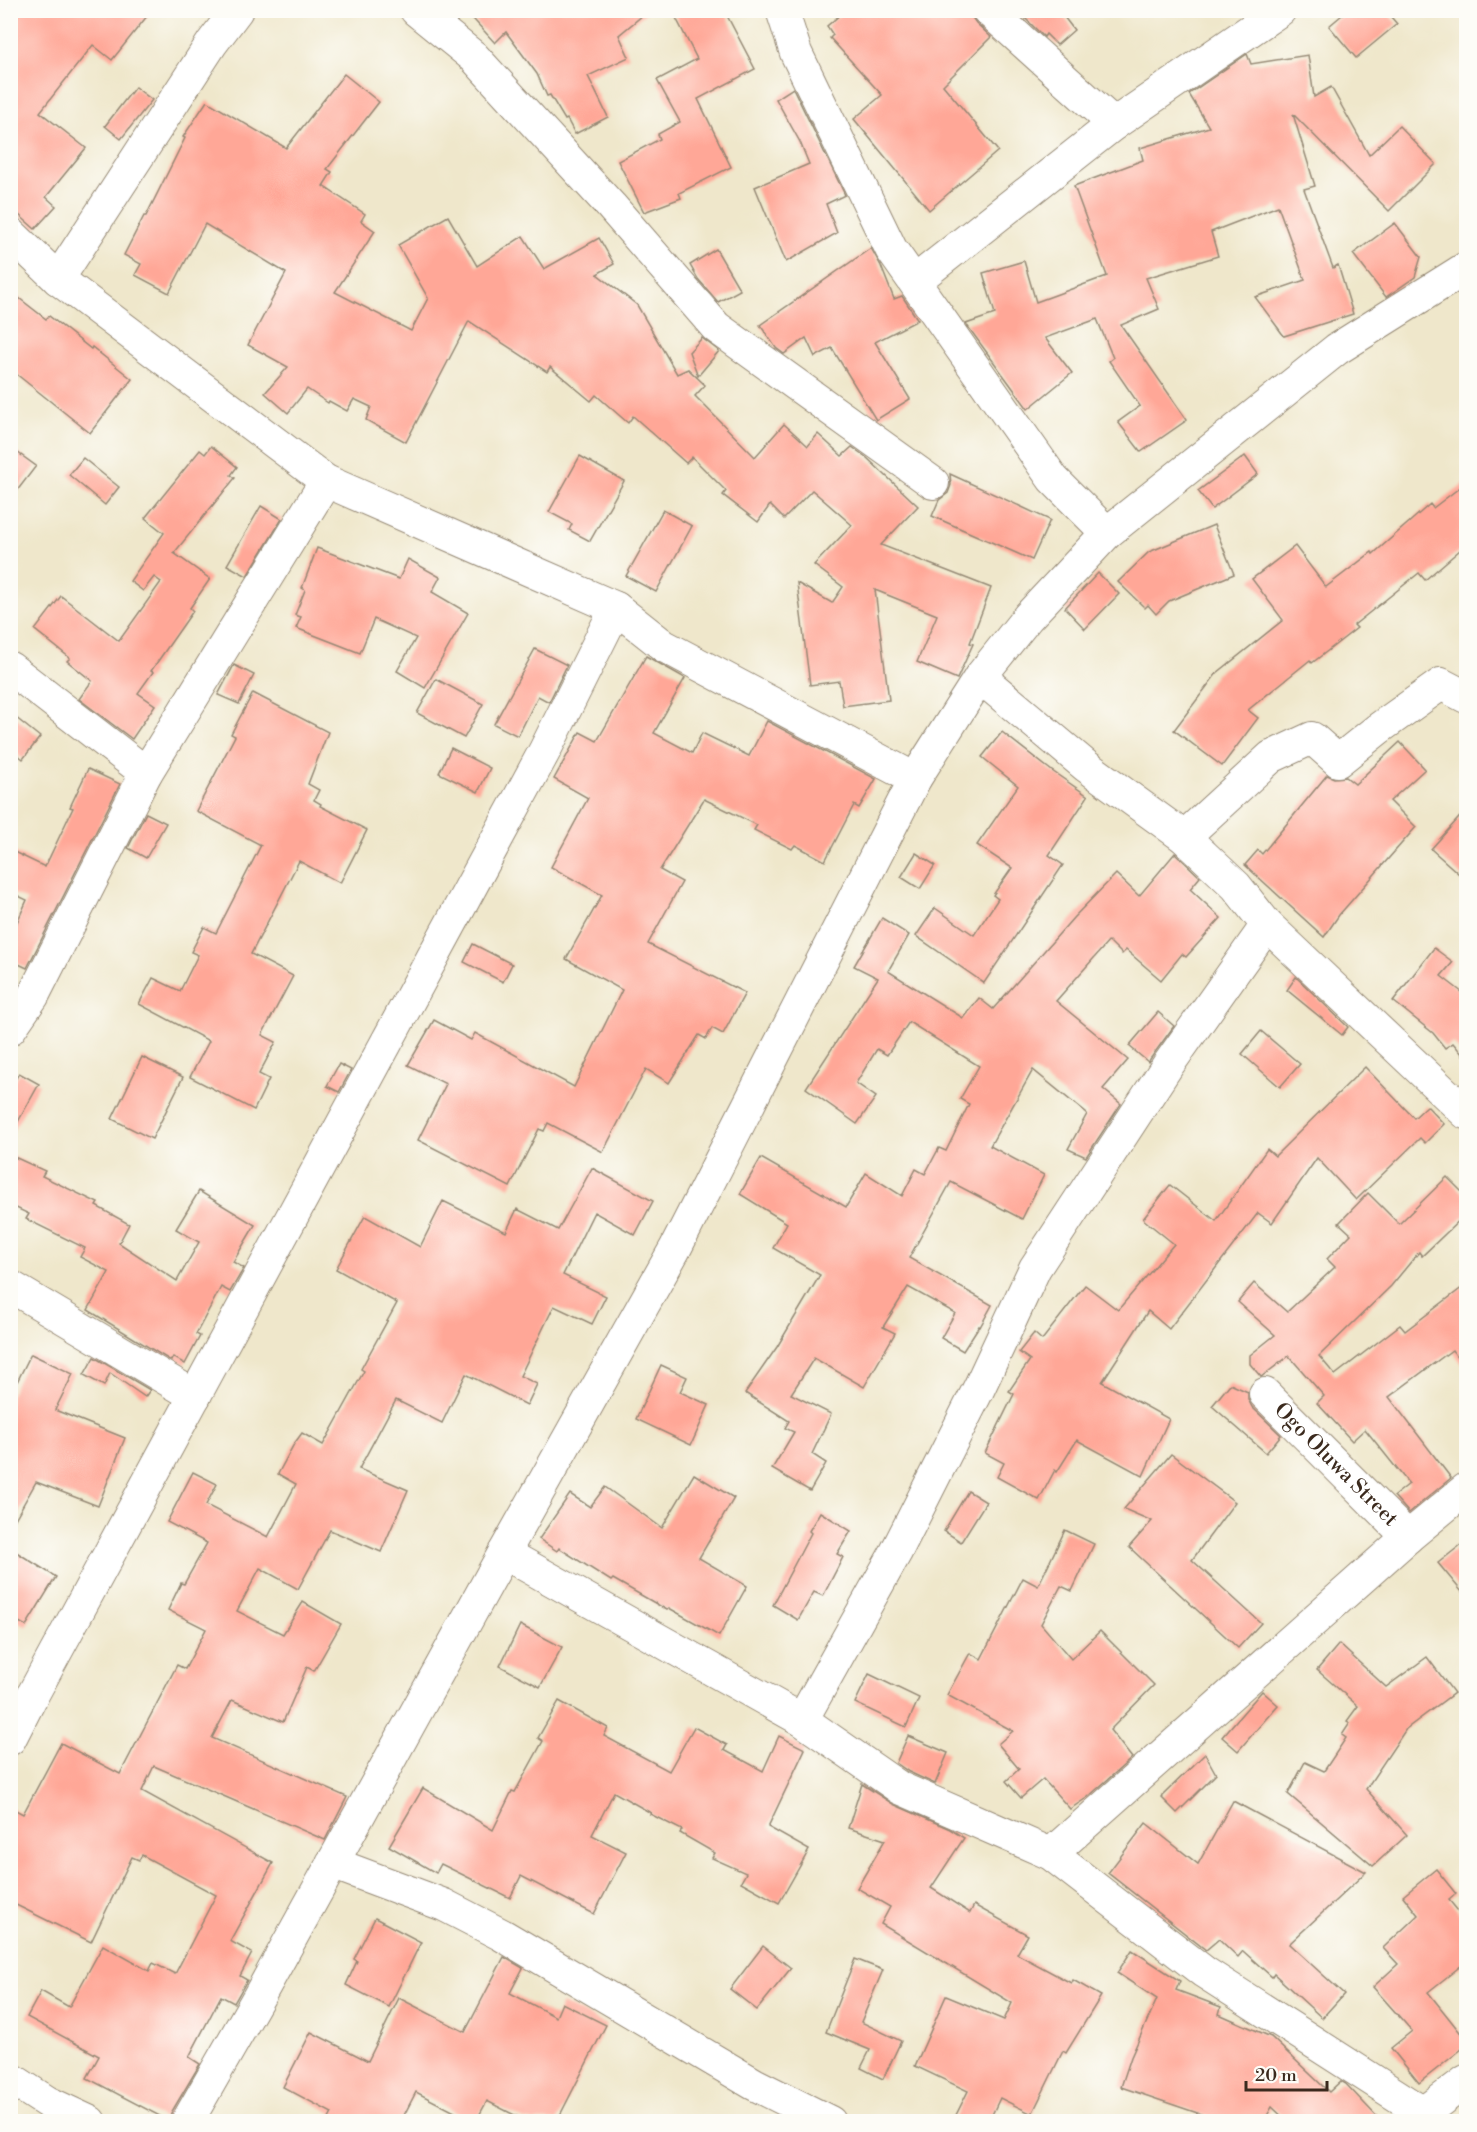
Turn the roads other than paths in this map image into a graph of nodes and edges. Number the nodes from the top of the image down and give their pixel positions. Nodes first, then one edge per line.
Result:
1 (237, 10) edge
2 (416, 10) edge
3 (782, 10) edge
4 (988, 10) edge
5 (1280, 10) edge
6 (1114, 124) junction
7 (10, 233) edge
8 (1467, 268) edge
9 (58, 279) junction
10 (915, 281) junction
11 (326, 481) junction
12 (933, 483) dead end
13 (1107, 533) junction
14 (616, 608) junction
15 (10, 669) edge
16 (980, 677) junction
17 (1466, 695) edge
18 (146, 773) junction
19 (915, 779) junction
20 (1184, 837) junction
21 (1268, 925) junction
22 (10, 1029) edge
23 (1467, 1113) edge
24 (10, 1286) edge
25 (1264, 1394) dead end
26 (195, 1396) junction
27 (1467, 1489) edge
28 (1408, 1537) junction
29 (504, 1553) junction
30 (21, 1692) edge
31 (802, 1720) junction
32 (10, 1739) edge
33 (1051, 1854) junction
34 (332, 1863) junction
35 (10, 2078) edge
36 (1467, 2081) edge
37 (1418, 2117) edge
38 (90, 2121) edge
39 (187, 2121) edge
40 (830, 2121) edge

1 - 9 street
2 - 12 street
3 - 10 street
4 - 6 street
5 - 6 street
6 - 10 street
7 - 9 street
8 - 13 street
9 - 11 street
10 - 13 street
11 - 14 street
11 - 18 street
13 - 16 street
14 - 19 street
14 - 26 street
15 - 18 street
16 - 19 street
16 - 20 street
17 - 20 street
18 - 22 street
19 - 29 street
20 - 21 street
21 - 23 street
21 - 31 street
24 - 26 street
25 - 28 street, Ogo Oluwa Street
26 - 30 street
27 - 28 street
28 - 33 street
29 - 31 street
29 - 34 street
30 - 32 street
31 - 33 street
33 - 37 street
34 - 39 street
34 - 40 street
35 - 38 street
36 - 37 street

